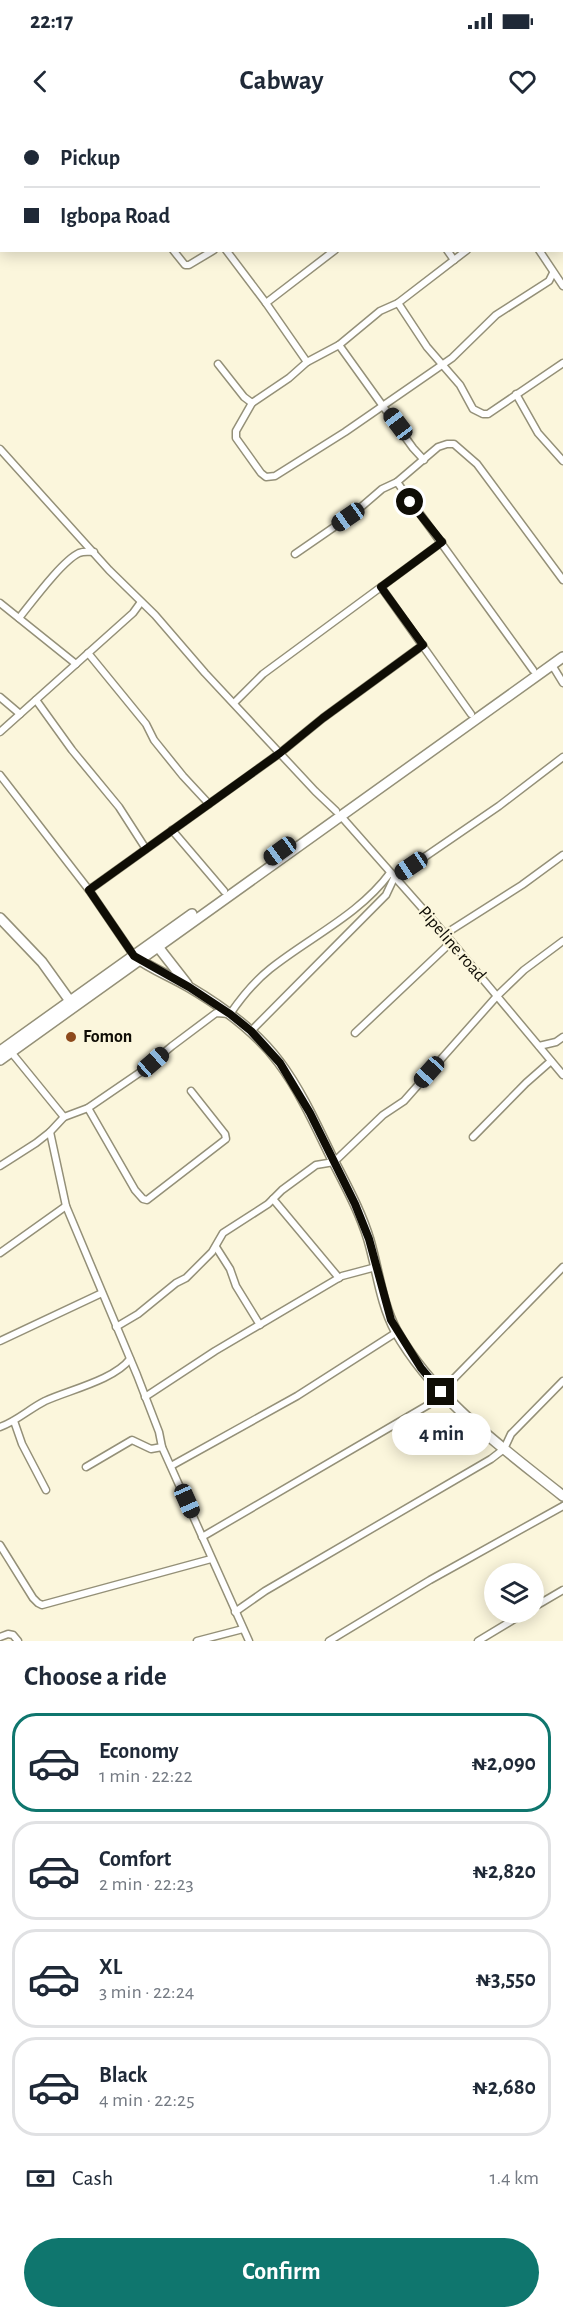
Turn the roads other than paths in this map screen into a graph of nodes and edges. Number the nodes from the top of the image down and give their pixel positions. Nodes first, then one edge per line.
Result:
1 (175, 252) edge
2 (211, 252) edge
3 (228, 252) edge
4 (332, 252) edge
5 (448, 252) edge
6 (464, 252) edge
7 (539, 252) edge
8 (454, 260) junction
9 (554, 273) junction
10 (563, 286) edge
11 (266, 303) junction
12 (398, 303) junction
13 (339, 345) junction
14 (307, 362) junction
15 (442, 363) junction
16 (563, 363) edge
17 (218, 364) dead end
18 (516, 393) junction
19 (252, 403) junction
20 (383, 404) junction
21 (0, 449) edge
22 (562, 458) edge
23 (424, 460) junction
24 (397, 482) junction
25 (442, 542) junction
26 (94, 552) junction
27 (295, 554) dead end
28 (563, 580) edge
29 (381, 587) junction
30 (141, 602) junction
31 (0, 603) edge
32 (19, 618) junction
33 (423, 645) junction
34 (563, 650) edge
35 (88, 653) junction
36 (563, 657) edge
37 (76, 664) junction
38 (552, 665) junction
39 (533, 670) junction
40 (563, 683) edge
41 (0, 697) edge
42 (36, 700) junction
43 (234, 703) junction
44 (20, 714) junction
45 (471, 714) junction
46 (0, 732) edge
47 (280, 753) junction
48 (563, 757) edge
49 (0, 775) edge
50 (209, 804) junction
51 (338, 813) junction
52 (172, 830) junction
53 (146, 849) junction
54 (563, 855) edge
55 (392, 876) junction
56 (89, 890) junction
57 (224, 891) junction
58 (0, 918) edge
59 (445, 934) junction
60 (563, 941) edge
61 (155, 944) junction
62 (137, 958) junction
63 (189, 987) junction
64 (497, 996) junction
65 (70, 1001) junction
66 (230, 1014) junction
67 (251, 1031) junction
68 (355, 1033) dead end
69 (563, 1037) edge
70 (539, 1046) junction
71 (0, 1051) edge
72 (11, 1052) junction
73 (0, 1060) edge
74 (551, 1061) junction
75 (563, 1075) edge
76 (191, 1091) dead end
77 (88, 1108) junction
78 (64, 1117) junction
79 (50, 1132) junction
80 (473, 1137) dead end
81 (334, 1162) junction
82 (0, 1166) edge
83 (273, 1199) junction
84 (66, 1206) junction
85 (216, 1247) junction
86 (0, 1253) edge
87 (376, 1267) junction
88 (563, 1267) edge
89 (339, 1278) junction
90 (102, 1293) junction
91 (260, 1325) junction
92 (116, 1327) junction
93 (397, 1332) junction
94 (0, 1341) edge
95 (130, 1359) junction
96 (563, 1381) edge
97 (441, 1392) junction
98 (145, 1397) junction
99 (14, 1421) junction
100 (0, 1427) edge
101 (162, 1447) junction
102 (504, 1449) junction
103 (171, 1466) junction
104 (86, 1467) dead end
105 (46, 1490) dead end
106 (562, 1495) edge
107 (563, 1506) edge
108 (202, 1537) junction
109 (0, 1545) edge
110 (211, 1559) junction
111 (563, 1590) edge
112 (544, 1601) edge
113 (235, 1612) junction
114 (507, 1623) edge
115 (243, 1629) junction
116 (0, 1636) edge
117 (18, 1641) edge
118 (197, 1641) edge
119 (249, 1641) edge
120 (329, 1641) edge
121 (478, 1641) edge

1 - 2 street
3 - 11 street
4 - 11 street
5 - 8 street
6 - 8 street
7 - 9 street
8 - 12 street
9 - 10 street
9 - 15 street
11 - 14 street
12 - 13 street
12 - 15 street
13 - 14 street
13 - 20 street
14 - 19 street
15 - 18 street
15 - 20 street
16 - 18 street
17 - 19 street
18 - 22 street
19 - 20 street
20 - 23 street
21 - 26 street, Pipeline road
23 - 24 street
23 - 28 street
24 - 25 street
24 - 27 street
25 - 29 street
25 - 39 street
26 - 30 street, Pipeline road
26 - 32 street
29 - 33 street
29 - 43 street
30 - 35 street
30 - 43 street, Pipeline road
31 - 32 street
32 - 37 street
33 - 45 street
33 - 47 street
34 - 39 main road
35 - 37 street
35 - 50 street
36 - 38 main road
37 - 42 street
38 - 40 street
38 - 51 main road
39 - 45 main road
41 - 44 street
42 - 44 street
42 - 53 street
43 - 47 street, Pipeline road
44 - 46 street
45 - 51 main road
47 - 50 street
47 - 51 street, Pipeline road
48 - 55 street
49 - 56 street
50 - 52 street
51 - 55 street, Pipeline road
51 - 57 main road
51 - 61 main road
52 - 53 street
52 - 57 street
53 - 56 street
54 - 59 street
55 - 59 street, Pipeline road
55 - 66 street
55 - 67 street
56 - 62 street
57 - 61 main road
58 - 65 main road
59 - 64 street, Pipeline road
59 - 68 street
60 - 64 street
61 - 62 main road
61 - 63 main road
62 - 63 main road
62 - 65 main road
62 - 72 main road
63 - 66 main road
64 - 70 street, Pipeline road
64 - 81 street
65 - 71 main road
66 - 67 main road
66 - 77 street
67 - 81 main road
69 - 70 street
70 - 74 street, Pipeline road
72 - 73 main road
72 - 78 street
74 - 75 street, Pipeline road
74 - 80 street
76 - 77 street
77 - 78 street
78 - 79 street
79 - 82 street
79 - 84 street
81 - 83 street
81 - 87 main road
83 - 85 street
83 - 89 street
84 - 86 street
84 - 90 street
85 - 91 street
85 - 92 street
87 - 89 street
87 - 93 main road
88 - 97 street
89 - 91 street
90 - 92 street
90 - 94 street
91 - 98 street
92 - 95 street
93 - 97 main road
93 - 103 street
95 - 98 street
95 - 99 street
96 - 102 street
97 - 102 main road
97 - 108 street
98 - 101 street
99 - 100 street
99 - 105 street
101 - 103 street
101 - 104 street
102 - 106 main road
102 - 113 street
103 - 108 street
107 - 120 street
108 - 110 street
109 - 110 street
110 - 113 street
111 - 112 street
113 - 115 street
114 - 121 street
115 - 118 street
115 - 119 street
116 - 117 street

